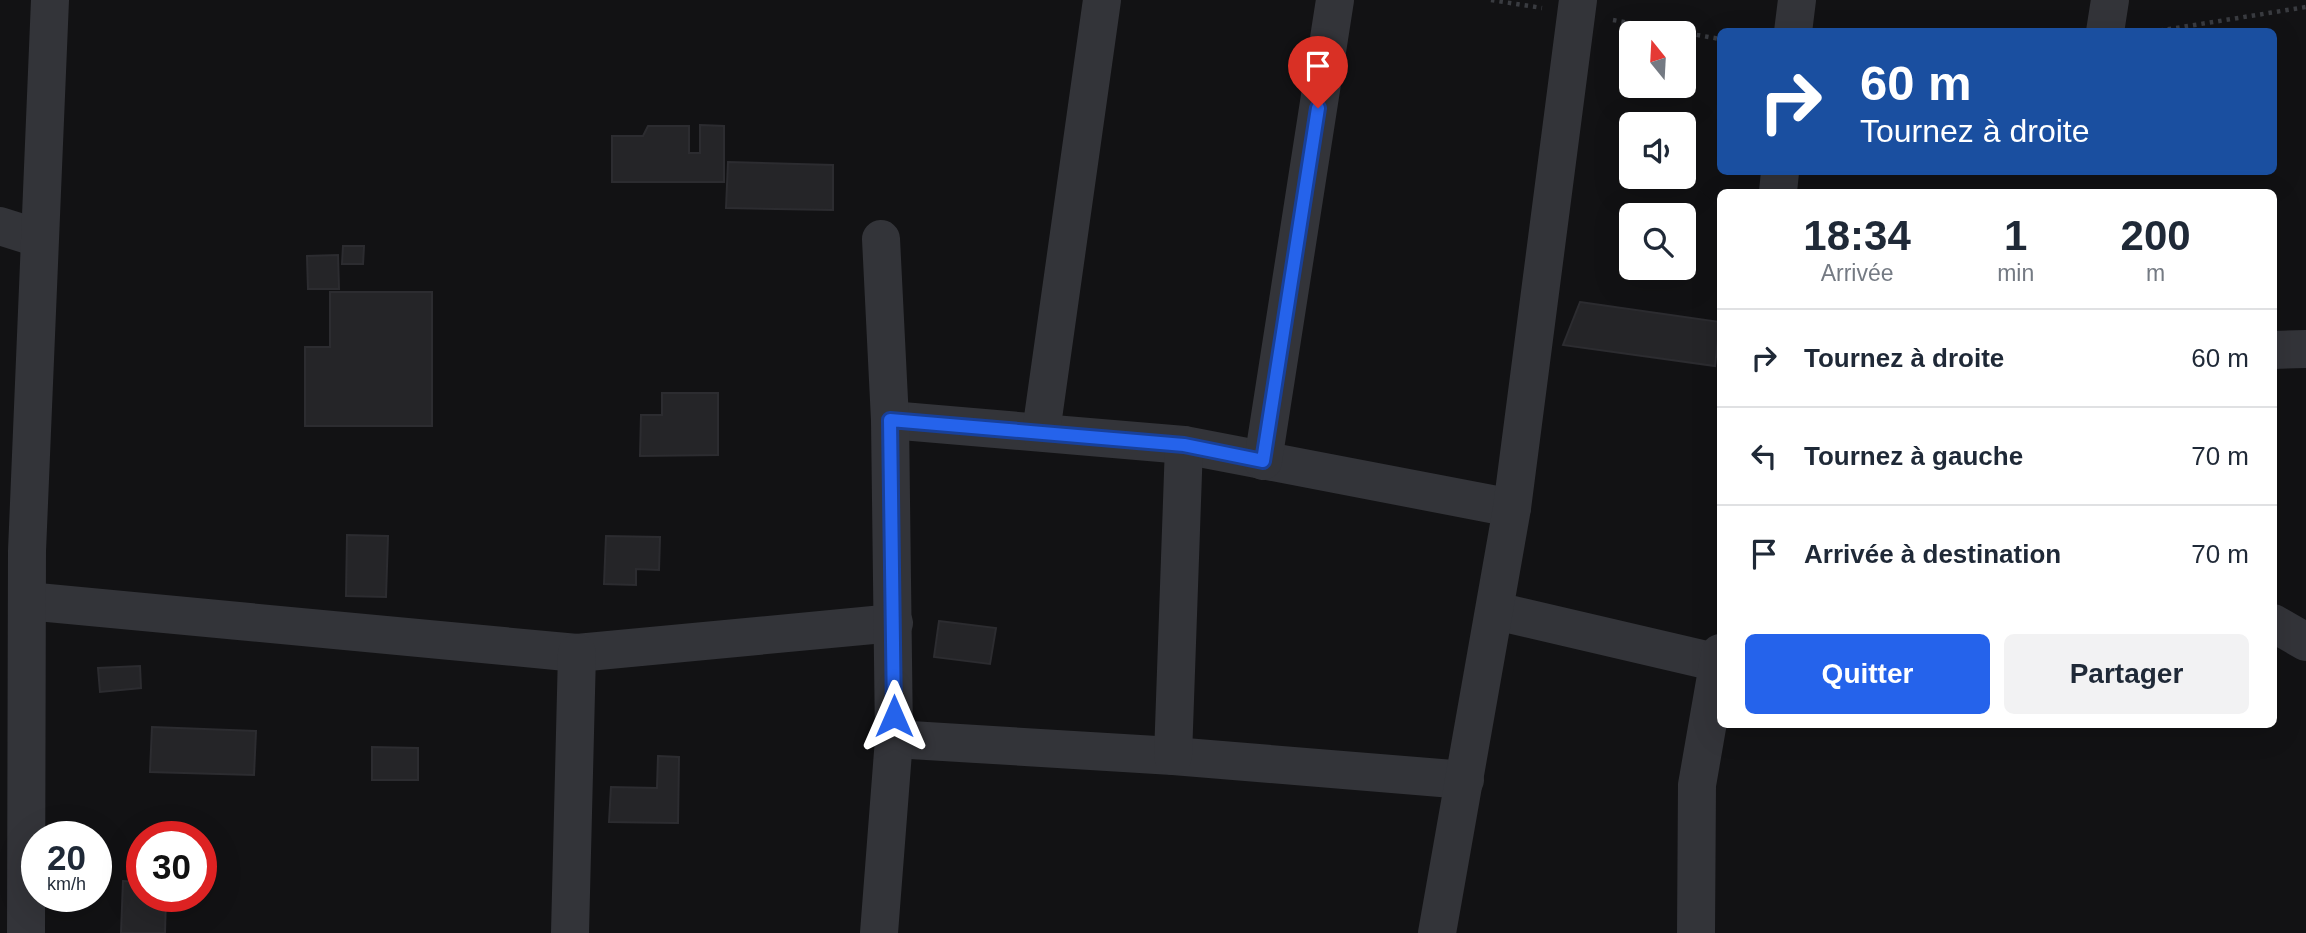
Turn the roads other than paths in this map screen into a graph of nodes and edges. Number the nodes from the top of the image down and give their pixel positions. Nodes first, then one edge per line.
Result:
1 (50, 0) edge
2 (1102, 0) edge
3 (1335, 0) edge
4 (1578, 0) edge
5 (1797, 0) edge
6 (2110, 0) edge
7 (1794, 28) edge
8 (2106, 28) edge
9 (0, 226) edge
10 (38, 238) junction
11 (881, 239) dead end
12 (2306, 349) edge
13 (2277, 350) edge
14 (890, 420) junction
15 (1041, 432) junction
16 (1184, 445) junction
17 (1263, 461) junction
18 (1513, 508) junction
19 (14, 544) edge
20 (27, 601) junction
21 (1496, 611) junction
22 (894, 623) junction
23 (2277, 625) edge
24 (2306, 642) edge
25 (577, 653) junction
26 (1717, 657) edge
27 (1717, 675) edge
28 (894, 739) junction
29 (1173, 756) junction
30 (1465, 780) junction
31 (26, 933) edge
32 (570, 933) edge
33 (879, 933) edge
34 (1437, 933) edge
35 (1696, 933) edge

1 - 10 street
2 - 15 street
3 - 17 street
4 - 18 street
5 - 7 street
6 - 8 street
9 - 10 street
10 - 19 street
11 - 14 street
12 - 13 street
14 - 15 street
14 - 22 street
15 - 16 street
16 - 17 street
16 - 29 street
17 - 18 street
18 - 21 street
19 - 20 street
20 - 25 street
20 - 31 street
21 - 26 street
21 - 30 street
22 - 25 street
22 - 28 street
23 - 24 street
25 - 32 street
27 - 35 street
28 - 29 street
28 - 33 street
29 - 30 street
30 - 34 street

